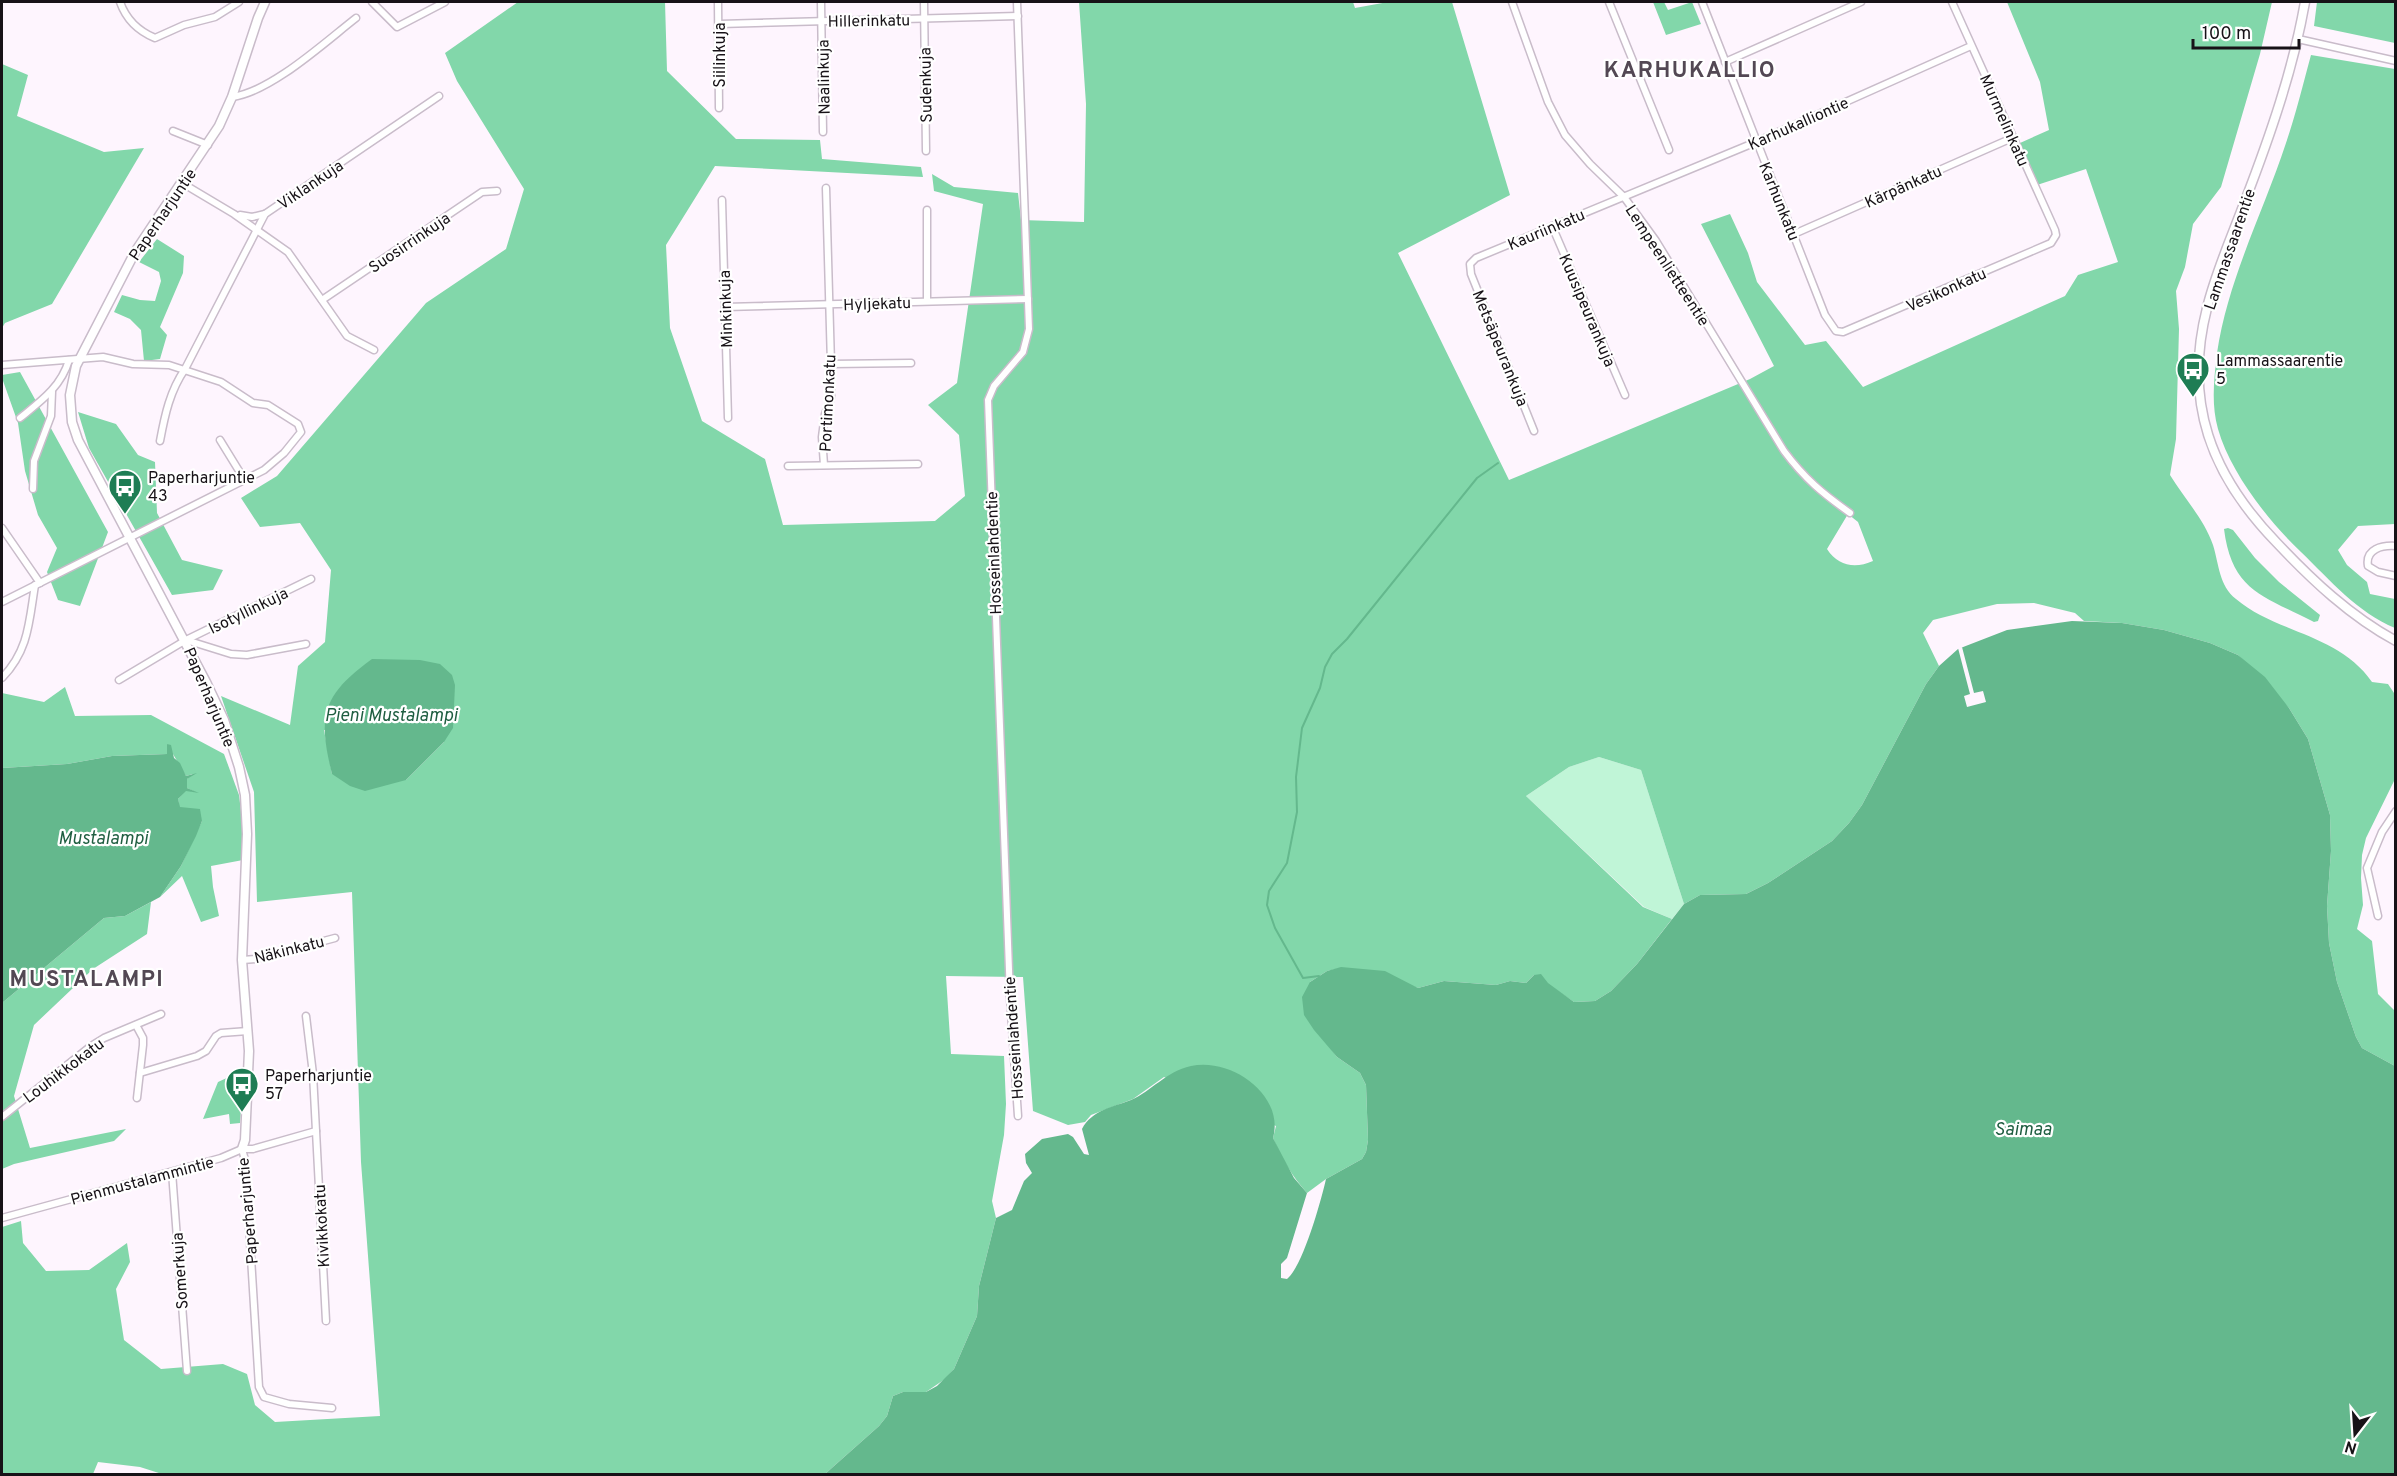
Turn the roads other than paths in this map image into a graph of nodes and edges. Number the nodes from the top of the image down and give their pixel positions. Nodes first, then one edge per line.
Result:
1 (120, 2) edge
2 (239, 2) edge
3 (265, 2) edge
4 (372, 2) edge
5 (445, 2) edge
6 (718, 2) edge
7 (821, 2) edge
8 (924, 2) edge
9 (1017, 2) edge
10 (1512, 2) edge
11 (1609, 2) edge
12 (1702, 2) edge
13 (1861, 2) edge
14 (1952, 2) edge
15 (2305, 2) edge
16 (1018, 16) junction
17 (356, 18) dead end
18 (924, 19) junction
19 (822, 21) junction
20 (720, 24) junction
21 (2298, 39) junction
22 (1971, 46) junction
23 (2396, 61) edge
24 (1725, 62) junction
25 (439, 96) dead end
26 (232, 97) junction
27 (719, 108) dead end
28 (173, 131) dead end
29 (824, 132) dead end
30 (2012, 138) junction
31 (1756, 142) junction
32 (208, 145) junction
33 (1669, 150) dead end
34 (926, 151) dead end
35 (182, 183) junction
36 (826, 188) dead end
37 (497, 191) dead end
38 (1624, 196) junction
39 (722, 200) dead end
40 (927, 210) dead end
41 (234, 213) junction
42 (265, 214) junction
43 (1552, 226) junction
44 (257, 231) junction
45 (1794, 234) junction
46 (2054, 239) joint
47 (1470, 264) joint
48 (1028, 298) junction
49 (322, 300) junction
50 (927, 301) junction
51 (828, 304) junction
52 (725, 307) junction
53 (1836, 331) joint
54 (374, 350) dead end
55 (69, 360) junction
56 (80, 360) junction
57 (911, 363) dead end
58 (831, 364) junction
59 (2, 365) edge
60 (185, 369) junction
61 (51, 392) junction
62 (1624, 395) dead end
63 (20, 418) dead end
64 (728, 418) dead end
65 (1534, 430) dead end
66 (220, 440) dead end
67 (160, 441) dead end
68 (918, 464) dead end
69 (824, 465) junction
70 (788, 466) dead end
71 (244, 479) junction
72 (33, 489) dead end
73 (1850, 513) dead end
74 (2, 528) edge
75 (130, 536) junction
76 (2396, 546) edge
77 (2396, 576) edge
78 (311, 579) dead end
79 (38, 584) junction
80 (2, 602) edge
81 (186, 640) junction
82 (2396, 640) edge
83 (306, 645) dead end
84 (2, 678) edge
85 (119, 680) dead end
86 (2396, 811) edge
87 (2378, 916) dead end
88 (335, 938) dead end
89 (242, 960) junction
90 (161, 1014) dead end
91 (306, 1016) dead end
92 (136, 1025) junction
93 (248, 1031) junction
94 (140, 1072) junction
95 (137, 1098) dead end
96 (1018, 1116) dead end
97 (2, 1117) edge
98 (316, 1131) junction
99 (242, 1149) junction
100 (172, 1172) junction
101 (2, 1218) edge
102 (326, 1321) dead end
103 (187, 1371) dead end
104 (332, 1408) dead end

1 - 2 street
3 - 26 street, Paperharjuntie
4 - 5 street
6 - 20 street, Siilinkuja
7 - 19 street, Naalinkuja
8 - 18 street, Sudenkuja
9 - 16 street, Hosseinlahdentie
10 - 38 street, Lempeenlietteentie
11 - 33 street
12 - 24 street, Karhunkatu
13 - 24 street
14 - 22 street, Murmelinkatu
15 - 21 street, Lammassaarentie
16 - 18 street, Hillerinkatu
16 - 48 street, Hosseinlahdentie
17 - 26 street
18 - 19 street, Hillerinkatu
18 - 34 street, Sudenkuja
19 - 20 street, Hillerinkatu
19 - 29 street, Naalinkuja
20 - 27 street, Siilinkuja
21 - 23 street
21 - 82 street, Lammassaarentie
22 - 30 street, Murmelinkatu
22 - 31 street, Karhukalliontie
24 - 31 street, Karhunkatu
25 - 42 street, Viklankuja
26 - 32 street, Paperharjuntie
28 - 32 street
30 - 45 street, Kärpänkatu
30 - 46 street, Murmelinkatu
31 - 38 street, Karhukalliontie
31 - 45 street, Karhunkatu
32 - 35 street, Paperharjuntie
35 - 41 street
35 - 56 street, Paperharjuntie
36 - 51 street, Portimonkatu
37 - 49 street, Suosirrinkuja
38 - 43 street, Kauriinkatu
38 - 73 street, Lempeenlietteentie
39 - 52 street, Minkinkuja
40 - 50 street
41 - 42 street
41 - 44 street
42 - 44 street, Viklankuja
43 - 47 street, Kauriinkatu
43 - 62 street, Kuusipeurankuja
44 - 49 street
44 - 60 street, Viklankuja
45 - 53 street, Karhunkatu
46 - 53 street, Vesikonkatu
47 - 65 street, Metsäpeurankuja
48 - 50 street, Hyljekatu
48 - 96 street, Hosseinlahdentie
49 - 54 street
50 - 51 street, Hyljekatu
51 - 52 street, Hyljekatu
51 - 58 street, Portimonkatu
52 - 64 street, Minkinkuja
55 - 56 street
55 - 59 street
55 - 61 street
56 - 60 street
56 - 75 street, Paperharjuntie
57 - 58 street
58 - 69 street, Portimonkatu
60 - 67 street, Viklankuja
60 - 71 street
61 - 63 street
61 - 72 street
66 - 71 street
68 - 69 street
69 - 70 street
71 - 75 street
74 - 79 street
75 - 79 street
75 - 81 street, Paperharjuntie
76 - 77 street
78 - 81 street, Isotyllinkuja
79 - 80 street
79 - 84 street
81 - 83 street
81 - 85 street, Isotyllinkuja
81 - 89 street, Paperharjuntie
86 - 87 street
88 - 89 street, Näkinkatu
89 - 93 street, Paperharjuntie
90 - 92 street, Louhikkokatu
91 - 98 street, Kivikkokatu
92 - 94 street
92 - 97 street, Louhikkokatu
93 - 94 street
93 - 99 street, Paperharjuntie
94 - 95 street
98 - 99 street, Pienmustalammintie
98 - 102 street, Kivikkokatu
99 - 100 street, Pienmustalammintie
99 - 104 street, Paperharjuntie
100 - 101 street, Pienmustalammintie
100 - 103 street, Somerkuja

